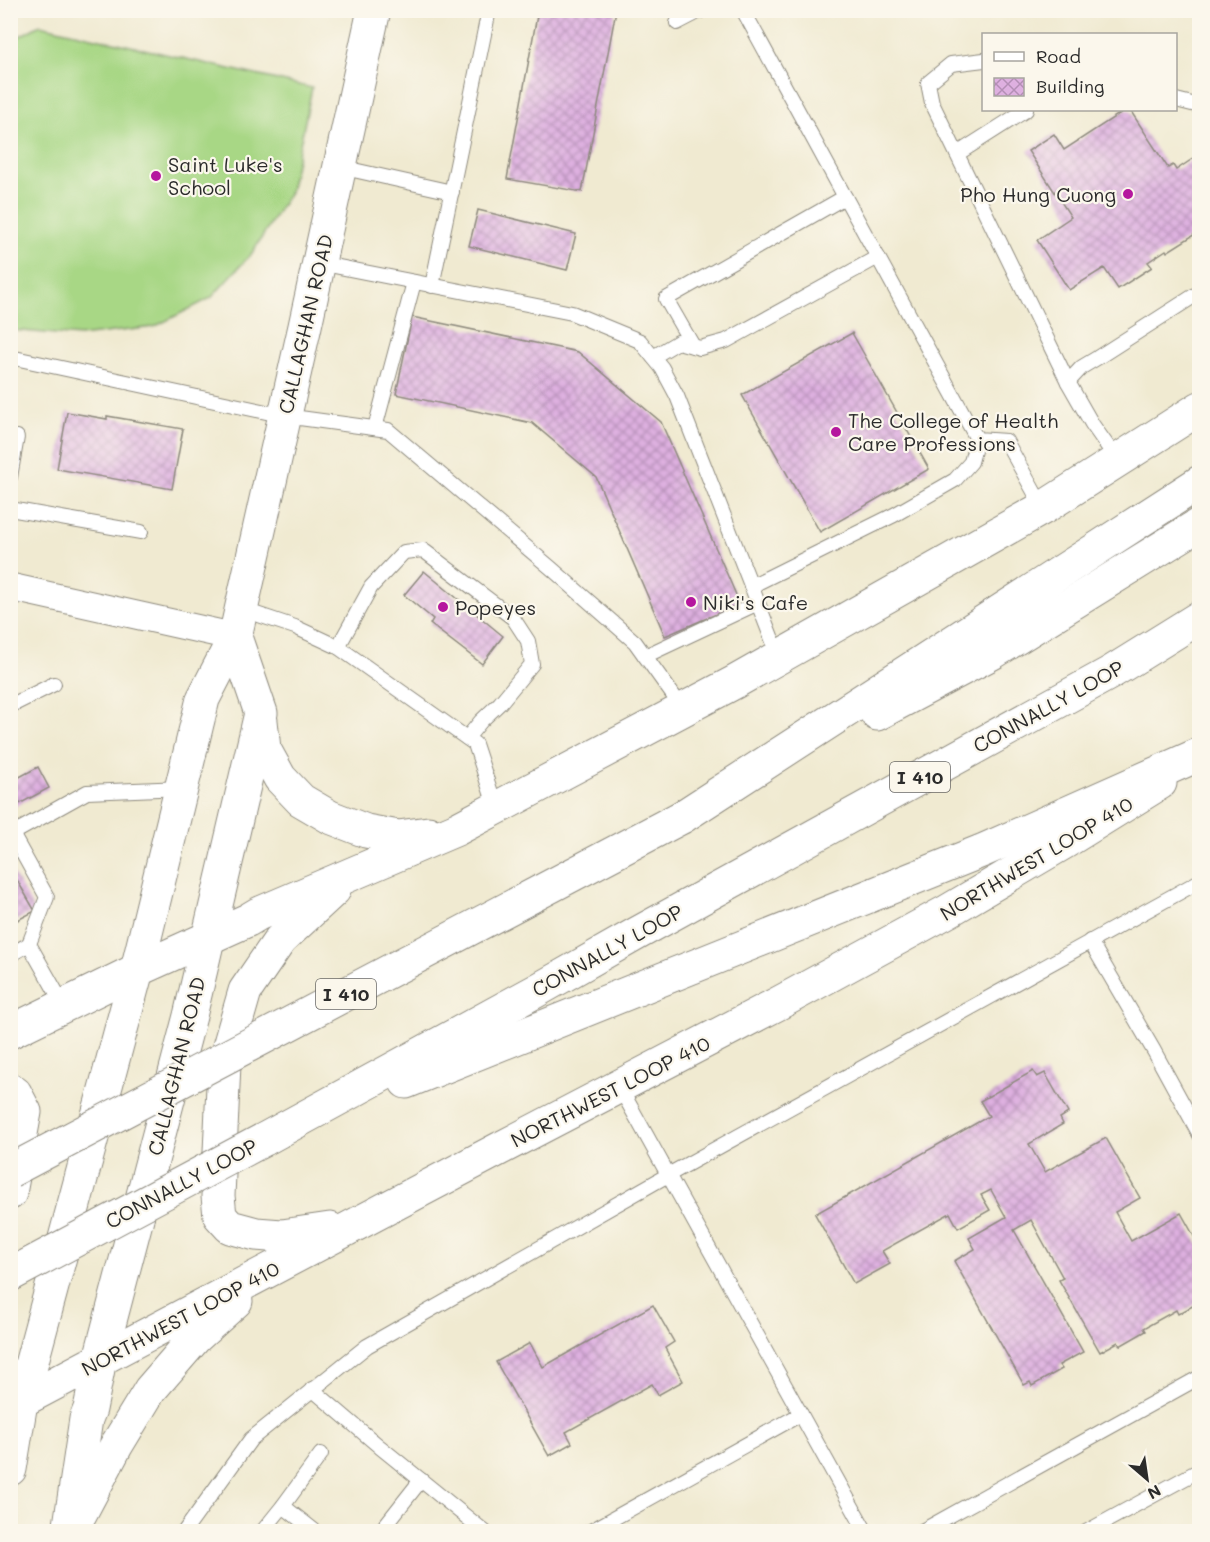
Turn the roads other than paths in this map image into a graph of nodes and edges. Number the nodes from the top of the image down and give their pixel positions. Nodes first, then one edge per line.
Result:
1 (374, 10) edge
2 (489, 10) edge
3 (702, 10) edge
4 (743, 10) edge
5 (677, 23) dead end
6 (982, 60) edge
7 (1177, 100) edge
8 (1200, 106) edge
9 (1024, 111) edge
10 (957, 154) junction
11 (340, 167) junction
12 (452, 192) junction
13 (845, 197) junction
14 (878, 257) junction
15 (319, 263) junction
16 (414, 282) junction
17 (432, 286) junction
18 (1200, 292) edge
19 (693, 346) junction
20 (10, 357) edge
21 (653, 357) junction
22 (1068, 382) junction
23 (1200, 408) edge
24 (285, 416) junction
25 (375, 428) junction
26 (17, 437) dead end
27 (977, 440) junction
28 (1118, 461) junction
29 (10, 477) edge
30 (1200, 482) edge
31 (1042, 508) junction
32 (10, 509) edge
33 (1200, 524) edge
34 (141, 532) dead end
35 (751, 586) junction
36 (10, 587) edge
37 (758, 603) junction
38 (1200, 617) edge
39 (238, 623) junction
40 (338, 647) junction
41 (645, 656) junction
42 (779, 657) junction
43 (54, 684) dead end
44 (10, 706) edge
45 (684, 709) junction
46 (261, 713) junction
47 (467, 738) junction
48 (1200, 756) edge
49 (182, 788) junction
50 (496, 808) junction
51 (682, 817) junction
52 (457, 829) junction
53 (11, 835) edge
54 (353, 873) junction
55 (1200, 881) edge
56 (209, 938) junction
57 (1090, 941) junction
58 (29, 944) junction
59 (10, 955) edge
60 (138, 970) junction
61 (64, 1006) junction
62 (10, 1032) edge
63 (619, 1086) junction
64 (10, 1090) edge
65 (1200, 1135) edge
66 (263, 1140) junction
67 (10, 1171) edge
68 (668, 1175) junction
69 (10, 1193) edge
70 (356, 1225) junction
71 (275, 1267) junction
72 (10, 1275) edge
73 (100, 1359) junction
74 (1200, 1377) edge
75 (312, 1389) junction
76 (16, 1405) edge
77 (801, 1414) junction
78 (321, 1454) dead end
79 (10, 1469) edge
80 (1200, 1470) edge
81 (421, 1480) junction
82 (283, 1506) junction
83 (69, 1532) edge
84 (184, 1532) edge
85 (262, 1532) edge
86 (316, 1532) edge
87 (380, 1532) edge
88 (485, 1532) edge
89 (589, 1532) edge
90 (866, 1532) edge
91 (920, 1532) edge
92 (1086, 1532) edge

1 - 11 main road, CALLAGHAN ROAD
2 - 12 lane
3 - 5 lane
4 - 13 lane
6 - 10 lane
7 - 8 lane
9 - 10 lane
10 - 22 lane
11 - 12 lane
11 - 15 main road, CALLAGHAN ROAD
12 - 17 lane
13 - 14 lane
13 - 19 lane
14 - 19 lane
14 - 27 lane
15 - 16 lane
15 - 24 main road, CALLAGHAN ROAD
16 - 17 lane
16 - 25 lane
17 - 21 lane
18 - 22 lane
19 - 21 lane
20 - 24 lane
21 - 35 lane
22 - 28 lane
23 - 28 main road
24 - 25 lane
24 - 39 main road, CALLAGHAN ROAD
25 - 41 lane
26 - 29 lane
27 - 31 lane
27 - 35 lane
28 - 31 main road
30 - 51 main road
31 - 42 main road
32 - 34 lane
33 - 51 main road, I 410
35 - 37 lane
36 - 39 street
37 - 41 lane
37 - 42 lane
38 - 66 main road, CONNALLY LOOP / I 410
39 - 40 lane
39 - 46 main road
39 - 49 main road, CALLAGHAN ROAD
40 - 47 lane
40 - 47 lane
41 - 45 lane
42 - 45 main road
43 - 44 lane
45 - 50 main road
46 - 52 main road
46 - 56 main road, CALLAGHAN ROAD
47 - 50 lane
48 - 63 main road, NORTHWEST LOOP 410
48 - 66 main road
49 - 53 lane
49 - 60 main road, CALLAGHAN ROAD
50 - 52 main road
51 - 67 main road, I 410, bridge
52 - 54 main road
53 - 58 lane
54 - 56 main road
54 - 70 main road
55 - 57 lane
56 - 60 main road
56 - 73 main road, CALLAGHAN ROAD
57 - 65 lane
57 - 68 lane
58 - 59 lane
58 - 61 lane
60 - 61 main road
60 - 76 main road, CALLAGHAN ROAD
61 - 62 main road
63 - 68 lane
63 - 70 main road, NORTHWEST LOOP 410
64 - 69 main road
66 - 72 main road, CONNALLY LOOP / I 410, bridge
68 - 75 lane
68 - 77 lane
70 - 71 main road, NORTHWEST LOOP 410
71 - 73 main road, NORTHWEST LOOP 410
71 - 83 main road
73 - 76 main road, NORTHWEST LOOP 410
73 - 83 main road, CALLAGHAN ROAD
74 - 91 lane
75 - 81 lane
75 - 84 lane
76 - 79 main road, CALLAGHAN ROAD
77 - 89 lane
77 - 90 lane
78 - 82 lane
80 - 92 lane
81 - 87 lane
81 - 88 lane
82 - 85 lane
82 - 86 lane

